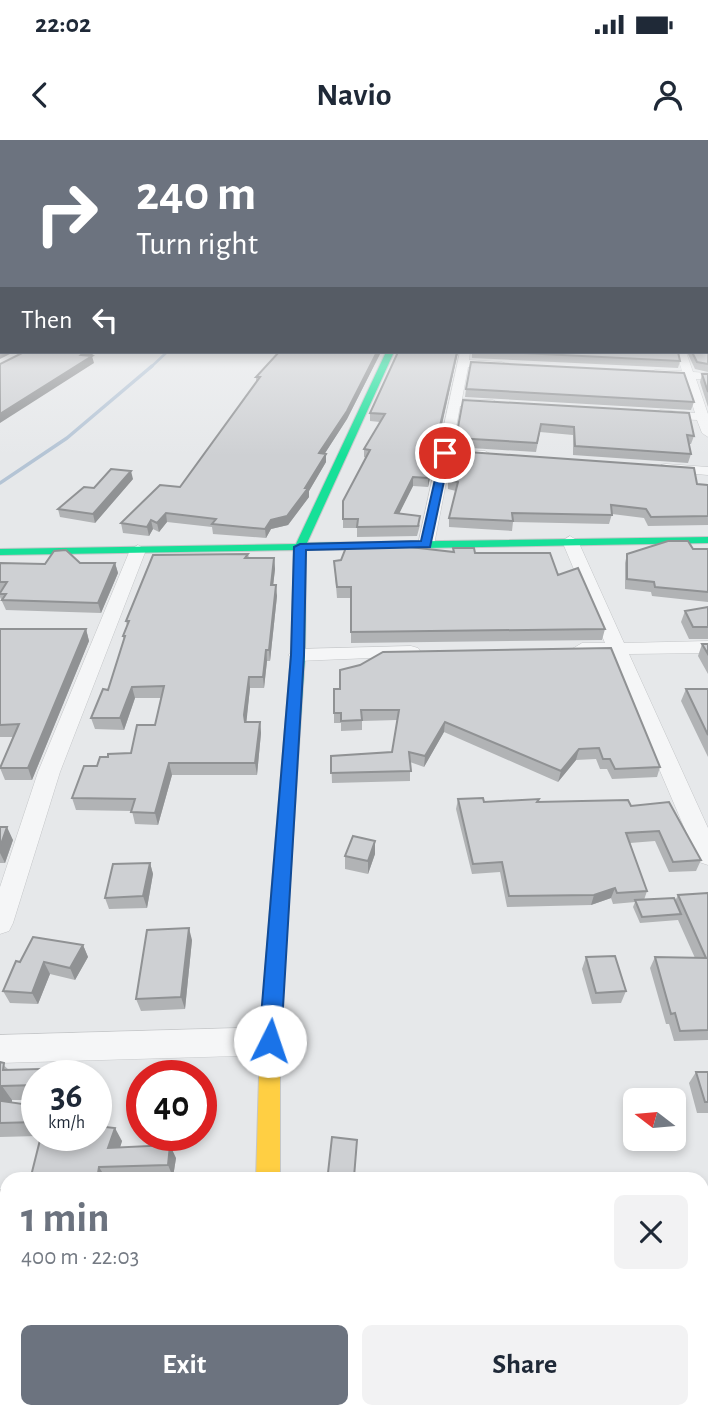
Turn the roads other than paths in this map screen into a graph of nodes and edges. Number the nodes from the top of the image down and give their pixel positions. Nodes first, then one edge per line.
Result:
1 (389, 354) edge
2 (682, 354) edge
3 (464, 357) edge
4 (510, 366) edge
5 (638, 372) edge
6 (689, 375) junction
7 (708, 376) edge
8 (455, 402) junction
9 (510, 405) edge
10 (648, 414) edge
11 (702, 417) junction
12 (708, 433) edge
13 (445, 453) junction
14 (501, 457) edge
15 (653, 467) edge
16 (708, 471) edge
17 (708, 540) edge
18 (570, 541) junction
19 (426, 545) junction
20 (300, 547) junction
21 (138, 551) junction
22 (0, 552) edge
23 (708, 646) edge
24 (619, 648) junction
25 (563, 649) edge
26 (437, 652) edge
27 (298, 655) junction
28 (708, 855) edge
29 (0, 923) edge
30 (270, 1041) junction
31 (0, 1049) edge
32 (268, 1172) edge

1 - 20 street
2 - 6 street
3 - 4 street
3 - 8 street
5 - 6 street
6 - 7 street
6 - 11 street
8 - 9 street
8 - 13 street
10 - 11 street
11 - 12 street
13 - 14 street
13 - 19 street
15 - 16 street
17 - 18 street
18 - 19 street
18 - 24 street
19 - 20 street
20 - 21 street
20 - 27 street
21 - 22 street
21 - 29 street
23 - 24 street
24 - 25 street
24 - 28 street
26 - 27 street
27 - 30 street
30 - 31 street
30 - 32 street

